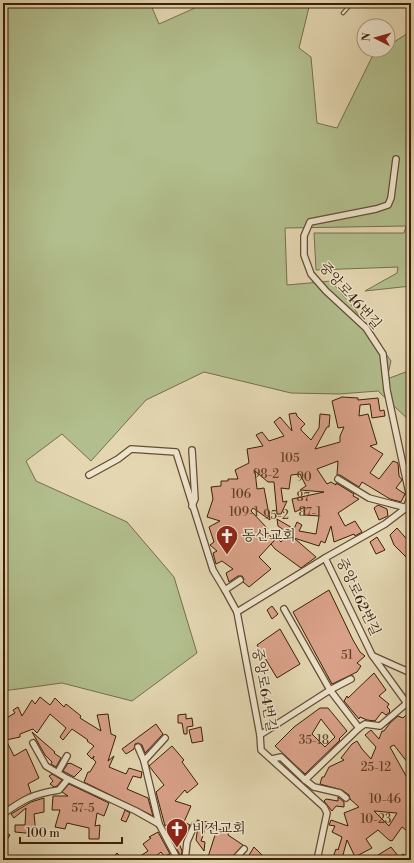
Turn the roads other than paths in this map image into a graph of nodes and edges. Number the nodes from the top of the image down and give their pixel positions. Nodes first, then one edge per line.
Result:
1 (352, 3) edge
2 (343, 13) dead end
3 (396, 159) dead end
4 (192, 450) dead end
5 (89, 475) dead end
6 (338, 479) dead end
7 (192, 506) junction
8 (408, 509) edge
9 (326, 558) junction
10 (240, 580) dead end
11 (226, 590) junction
12 (284, 609) dead end
13 (237, 612) junction
14 (372, 656) junction
15 (411, 673) edge
16 (351, 679) dead end
17 (330, 690) junction
18 (407, 703) junction
19 (411, 709) edge
20 (359, 728) junction
21 (260, 735) junction
22 (165, 738) dead end
23 (34, 743) dead end
24 (138, 747) dead end
25 (67, 756) dead end
26 (272, 759) junction
27 (144, 761) junction
28 (58, 772) junction
29 (68, 779) junction
30 (305, 780) junction
31 (346, 798) dead end
32 (3, 814) edge
33 (159, 824) junction
34 (194, 826) dead end
35 (244, 849) dead end
36 (178, 860) edge
37 (185, 860) edge
38 (234, 860) edge
39 (317, 860) edge

1 - 2 lane
3 - 8 street, 중앙로46번길
4 - 7 street, 중앙로64번길
5 - 7 street, 중앙로64번길
6 - 8 street
7 - 11 street, 중앙로64번길
8 - 9 street, 중앙로62번길
9 - 13 street
9 - 14 street, 중앙로62번길
10 - 11 street
11 - 13 street, 중앙로64번길
12 - 17 street
13 - 21 street, 중앙로64번길
14 - 15 street
14 - 18 street, 중앙로62번길
16 - 17 street
17 - 20 street
17 - 21 street
18 - 19 street, 중앙로62번길
18 - 20 street
20 - 30 street
21 - 26 street, 중앙로64번길
22 - 27 street
23 - 28 street
24 - 27 street
25 - 28 street
26 - 30 street
26 - 39 street, 중앙로64번길
27 - 33 street
28 - 29 street
29 - 32 street
29 - 33 street
30 - 31 street
33 - 36 street
34 - 37 street
35 - 38 street

